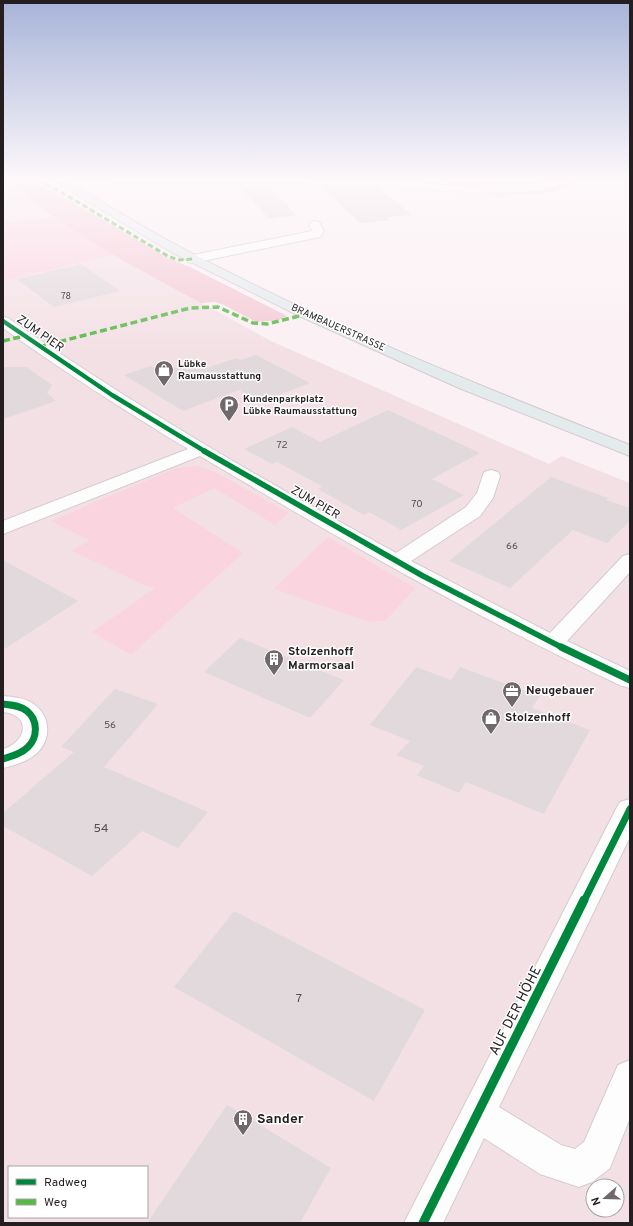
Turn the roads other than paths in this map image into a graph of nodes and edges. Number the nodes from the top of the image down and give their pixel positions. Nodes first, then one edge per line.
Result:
1 (156, 237) edge
2 (300, 237) edge
3 (194, 259) junction
4 (3, 321) edge
5 (200, 450) junction
6 (630, 451) edge
7 (491, 476) dead end
8 (3, 528) edge
9 (630, 560) edge
10 (397, 561) junction
11 (552, 644) junction
12 (630, 680) edge
13 (3, 704) edge
14 (3, 759) edge
15 (630, 809) edge
16 (630, 1076) edge
17 (478, 1114) junction
18 (423, 1223) edge

1 - 3 main road, BRAMBAUERSTRASSE
2 - 3 street
3 - 6 main road, BRAMBAUERSTRASSE
4 - 5 street, ZUM PIER
5 - 8 street
5 - 10 street, ZUM PIER
7 - 10 street
9 - 11 street
10 - 11 street, ZUM PIER
11 - 12 street, ZUM PIER
13 - 14 street
15 - 17 street, AUF DER HÖHE
16 - 17 street
17 - 18 street, AUF DER HÖHE

